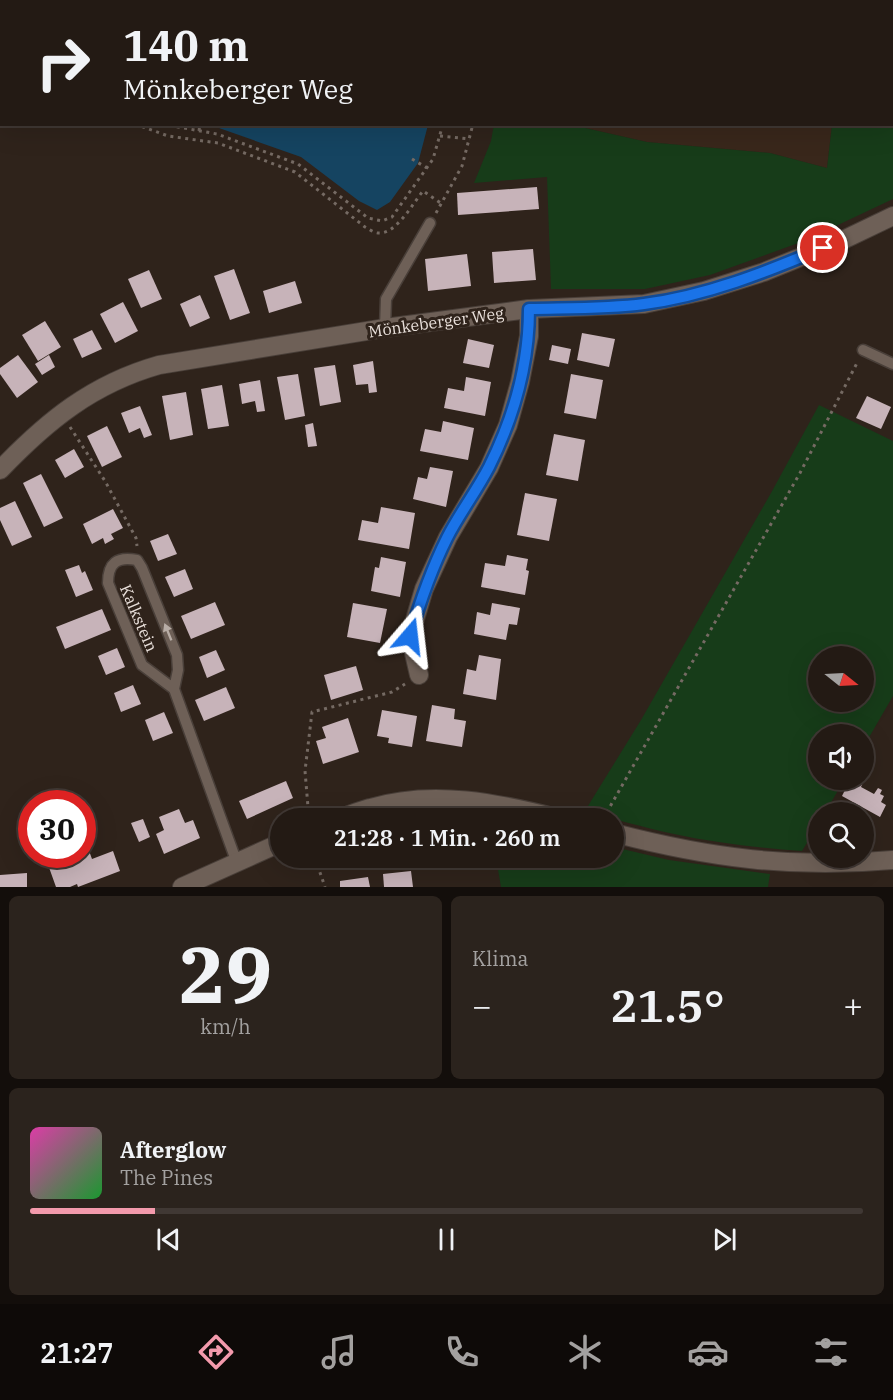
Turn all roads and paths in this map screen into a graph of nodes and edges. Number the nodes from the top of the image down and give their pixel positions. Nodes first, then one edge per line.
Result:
1 (140, 126) edge
2 (173, 126) edge
3 (200, 126) edge
4 (442, 126) edge
5 (473, 126) edge
6 (199, 131) junction
7 (440, 136) junction
8 (470, 139) junction
9 (412, 159) dead end
10 (427, 168) junction
11 (441, 204) junction
12 (893, 216) edge
13 (430, 222) joint
14 (529, 309) junction
15 (385, 328) junction
16 (863, 350) joint
17 (893, 364) edge
18 (61, 412) junction
19 (0, 470) edge
20 (137, 560) junction
21 (419, 675) joint
22 (174, 689) junction
23 (308, 808) edge
24 (368, 808) edge
25 (510, 808) edge
26 (609, 808) edge
27 (624, 834) edge
28 (270, 848) edge
29 (893, 860) edge
30 (237, 863) junction
31 (318, 868) edge
32 (182, 887) edge
33 (325, 887) edge

1 - 11 path
2 - 6 path
3 - 6 path
4 - 7 path
5 - 8 path
6 - 10 path
7 - 8 path
7 - 10 path
8 - 11 path
9 - 10 path
11 - 13 path
12 - 14 street, Mönkeberger Weg
13 - 15 lane
14 - 15 street, Mönkeberger Weg
14 - 21 street
15 - 18 street, Mönkeberger Weg
16 - 17 lane
16 - 26 path
18 - 19 street, Mönkeberger Weg
18 - 20 path
22 -> 20 lane, Kalkstein
20 - 22 lane, Kalkstein
21 - 23 path
22 - 30 lane, Kalkstein
24 - 25 street
27 - 29 street
28 - 30 street
30 - 32 street
31 - 33 path

